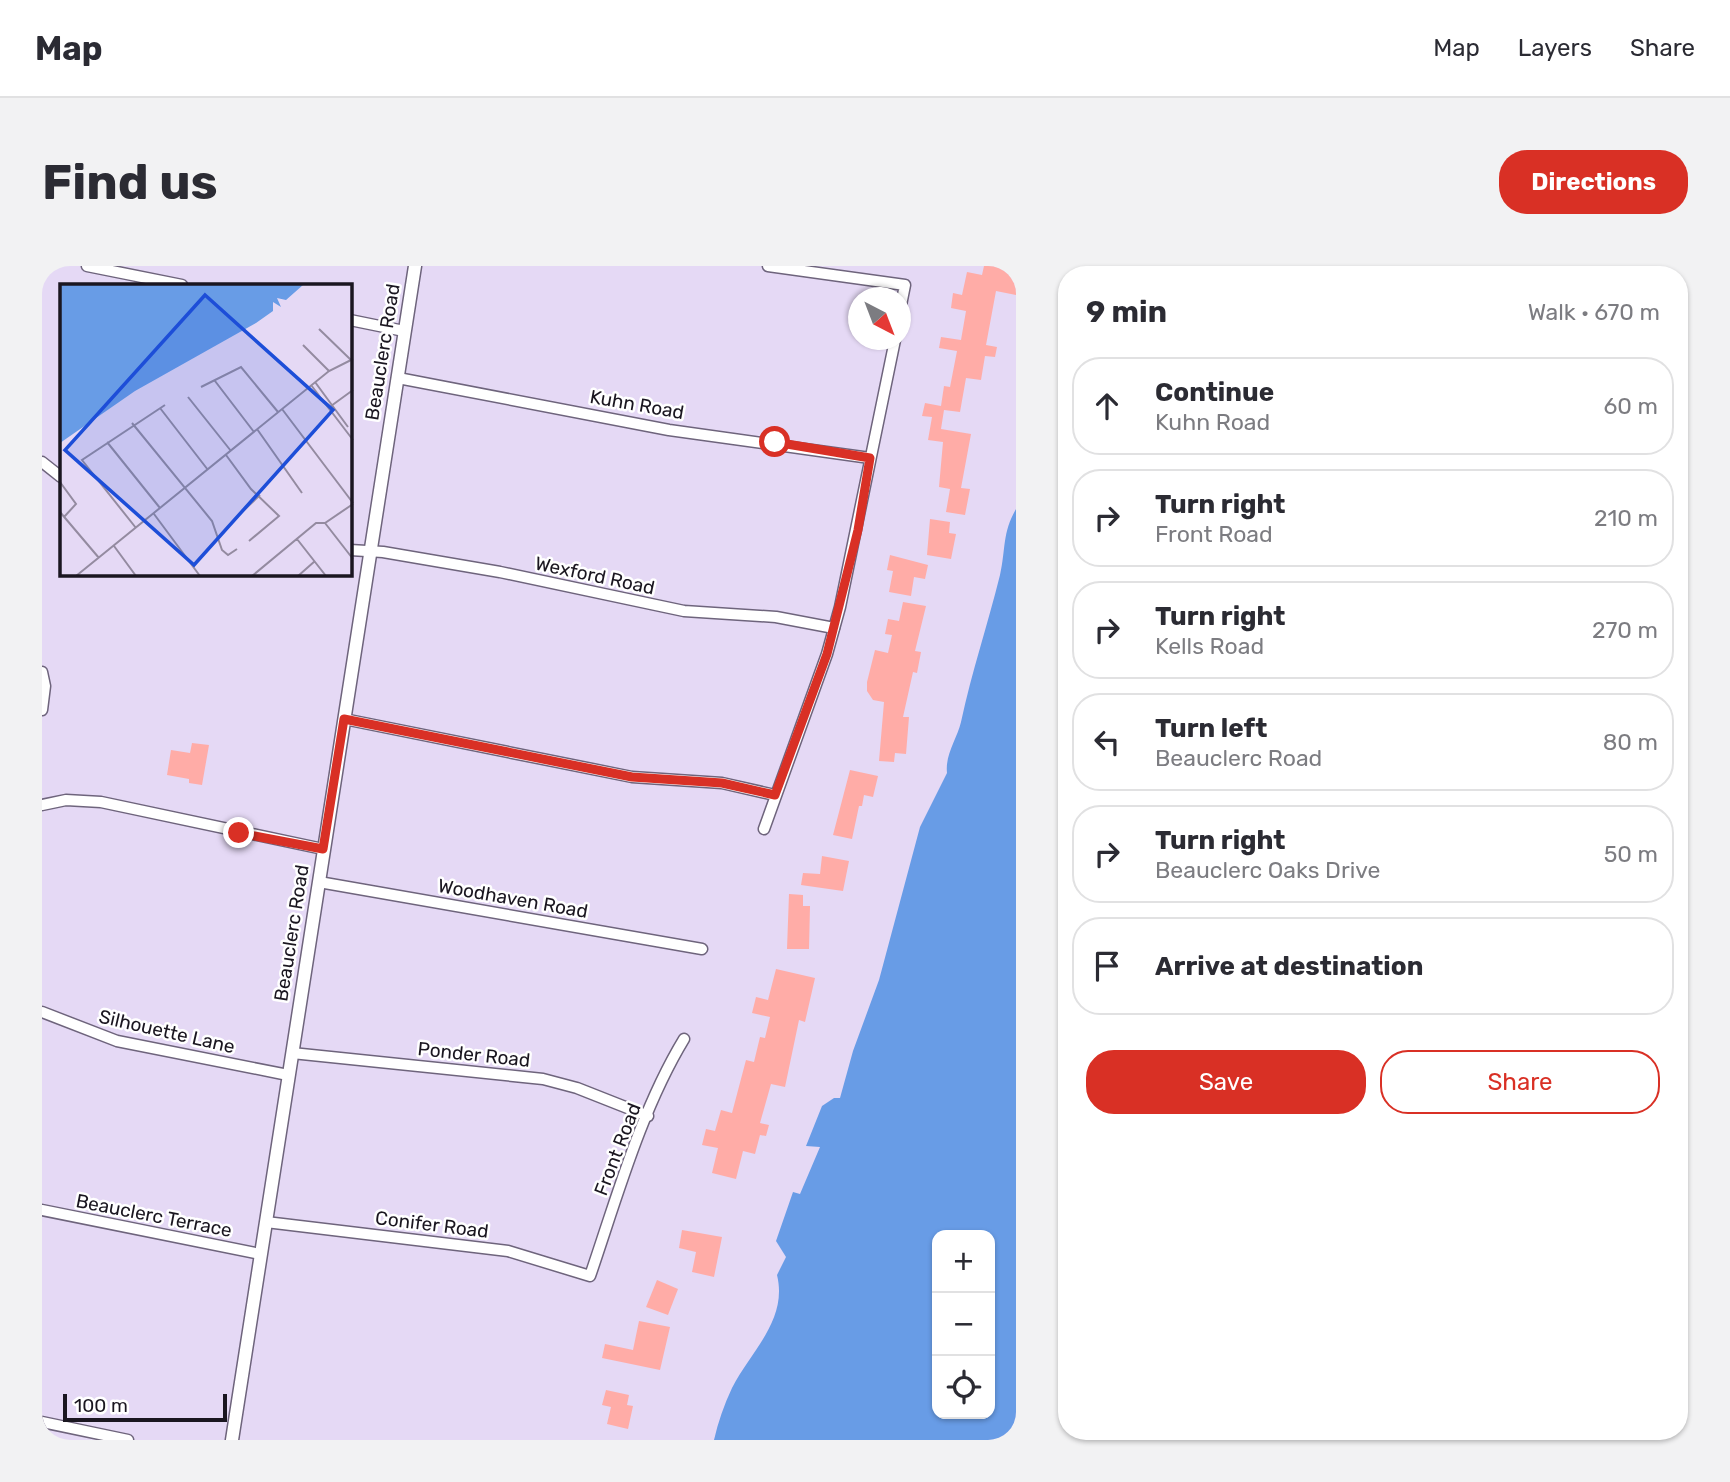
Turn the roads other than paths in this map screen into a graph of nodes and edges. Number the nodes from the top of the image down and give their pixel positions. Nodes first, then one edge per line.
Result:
1 (87, 266) edge
2 (415, 266) edge
3 (768, 266) edge
4 (177, 284) edge
5 (905, 287) edge
6 (352, 320) edge
7 (404, 331) junction
8 (893, 350) edge
9 (398, 379) junction
10 (870, 458) junction
11 (42, 463) edge
12 (60, 476) edge
13 (352, 550) edge
14 (370, 552) junction
15 (834, 628) junction
16 (42, 672) edge
17 (42, 709) edge
18 (344, 719) junction
19 (775, 795) junction
20 (42, 804) edge
21 (764, 829) dead end
22 (323, 849) junction
23 (318, 882) junction
24 (702, 949) dead end
25 (42, 1012) edge
26 (684, 1038) dead end
27 (292, 1053) junction
28 (288, 1075) junction
29 (648, 1116) junction
30 (42, 1210) edge
31 (266, 1222) junction
32 (260, 1254) junction
33 (590, 1276) joint
34 (42, 1422) edge
35 (71, 1434) edge
36 (128, 1440) edge
37 (232, 1440) edge

1 - 4 street
2 - 7 street, Beauclerc Road
3 - 5 street
6 - 7 street
7 - 9 street, Beauclerc Road
8 - 10 street
9 - 10 street, Kuhn Road
9 - 14 street, Beauclerc Road
10 - 15 street
11 - 12 street
13 - 14 street, Wexford Road
14 - 15 street, Wexford Road
14 - 18 street, Beauclerc Road
15 - 19 street
16 - 17 street
18 - 19 street
18 - 22 street, Beauclerc Road
19 - 21 street
20 - 22 street
22 - 23 street, Beauclerc Road
23 - 24 street, Woodhaven Road
23 - 27 street, Beauclerc Road
25 - 28 street, Silhouette Lane
26 - 29 street, Front Road
27 - 28 street, Beauclerc Road
27 - 29 street, Ponder Road
28 - 31 street, Beauclerc Road
29 - 33 street, Front Road
30 - 32 street, Beauclerc Terrace
31 - 32 street, Beauclerc Road
31 - 33 street, Conifer Road
32 - 37 street, Beauclerc Road
34 - 35 street
35 - 36 street

